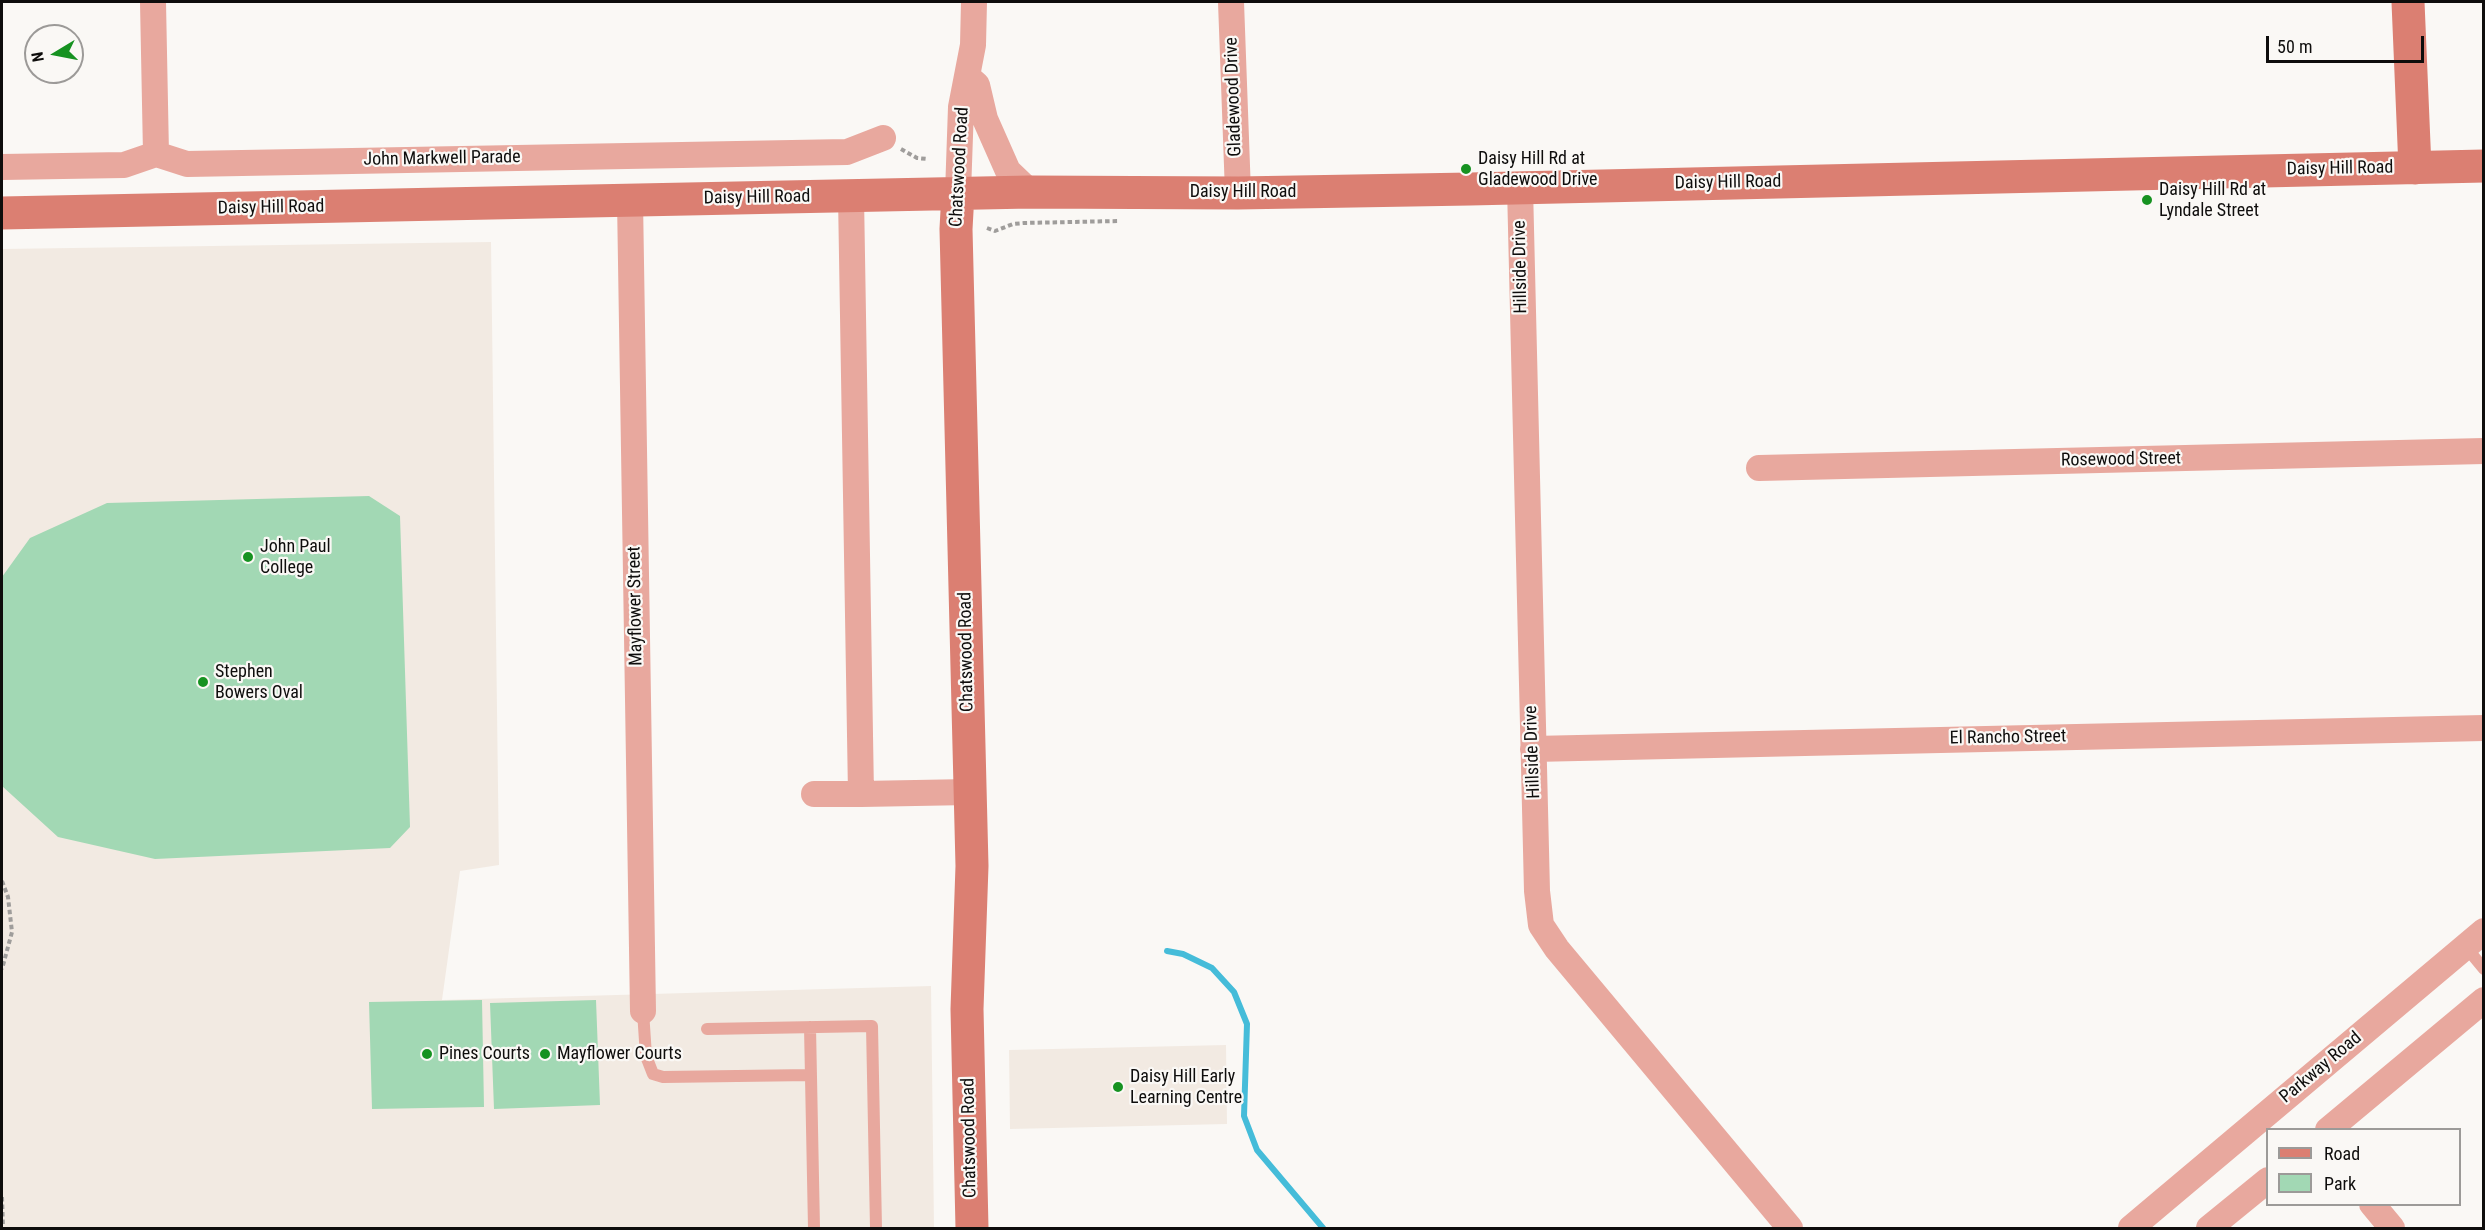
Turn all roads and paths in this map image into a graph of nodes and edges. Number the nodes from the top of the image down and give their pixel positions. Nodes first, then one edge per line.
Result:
1 (153, 2) edge
2 (974, 2) edge
3 (1231, 2) edge
4 (2408, 2) edge
5 (968, 77) junction
6 (883, 138) dead end
7 (156, 153) junction
8 (2484, 166) edge
9 (2, 167) edge
10 (2415, 168) junction
11 (1520, 187) junction
12 (1030, 192) junction
13 (958, 193) junction
14 (1238, 193) junction
15 (851, 196) junction
16 (630, 200) junction
17 (2, 213) edge
18 (2484, 451) edge
19 (1759, 468) dead end
20 (2484, 728) edge
21 (1533, 749) junction
22 (970, 792) junction
23 (814, 794) dead end
24 (861, 794) junction
25 (2, 881) edge
26 (2474, 939) edge
27 (2, 969) edge
28 (2484, 969) edge
29 (2484, 999) edge
30 (643, 1011) joint
31 (810, 1027) junction
32 (707, 1029) dead end
33 (811, 1075) junction
34 (2330, 1128) edge
35 (2266, 1182) edge
36 (2, 1197) edge
37 (2374, 1206) edge
38 (3, 1228) edge
39 (814, 1228) edge
40 (876, 1228) edge
41 (972, 1228) edge
42 (1790, 1228) edge
43 (2131, 1228) edge
44 (2209, 1228) edge
45 (2392, 1228) edge

1 - 7 street
2 - 5 street, Chatswood Road
3 - 14 street, Gladewood Drive
4 - 10 main road
5 - 12 street, Chatswood Road
5 - 13 street, Chatswood Road
6 - 7 street, John Markwell Parade
7 - 9 street
8 - 10 main road, Daisy Hill Road
10 - 11 main road, Daisy Hill Road
11 - 14 main road, Daisy Hill Road
11 - 21 street, Hillside Drive
12 - 13 main road, Daisy Hill Road
12 - 14 main road, Daisy Hill Road
13 - 15 main road, Daisy Hill Road
13 - 22 main road, Chatswood Road
15 - 16 main road, Daisy Hill Road
15 - 24 street
16 - 17 main road, Daisy Hill Road
16 - 30 street, Mayflower Street
18 - 19 street, Rosewood Street
20 - 21 street, El Rancho Street
21 - 42 street, Hillside Drive
22 - 24 street
22 - 41 main road, Chatswood Road
23 - 24 street
25 - 27 path
26 - 28 lane
26 - 43 street, Parkway Road
29 - 34 street
30 - 33 lane
31 - 32 lane
31 - 33 lane
31 - 40 lane
33 - 39 lane
35 - 44 street
36 - 38 path
37 - 45 street

